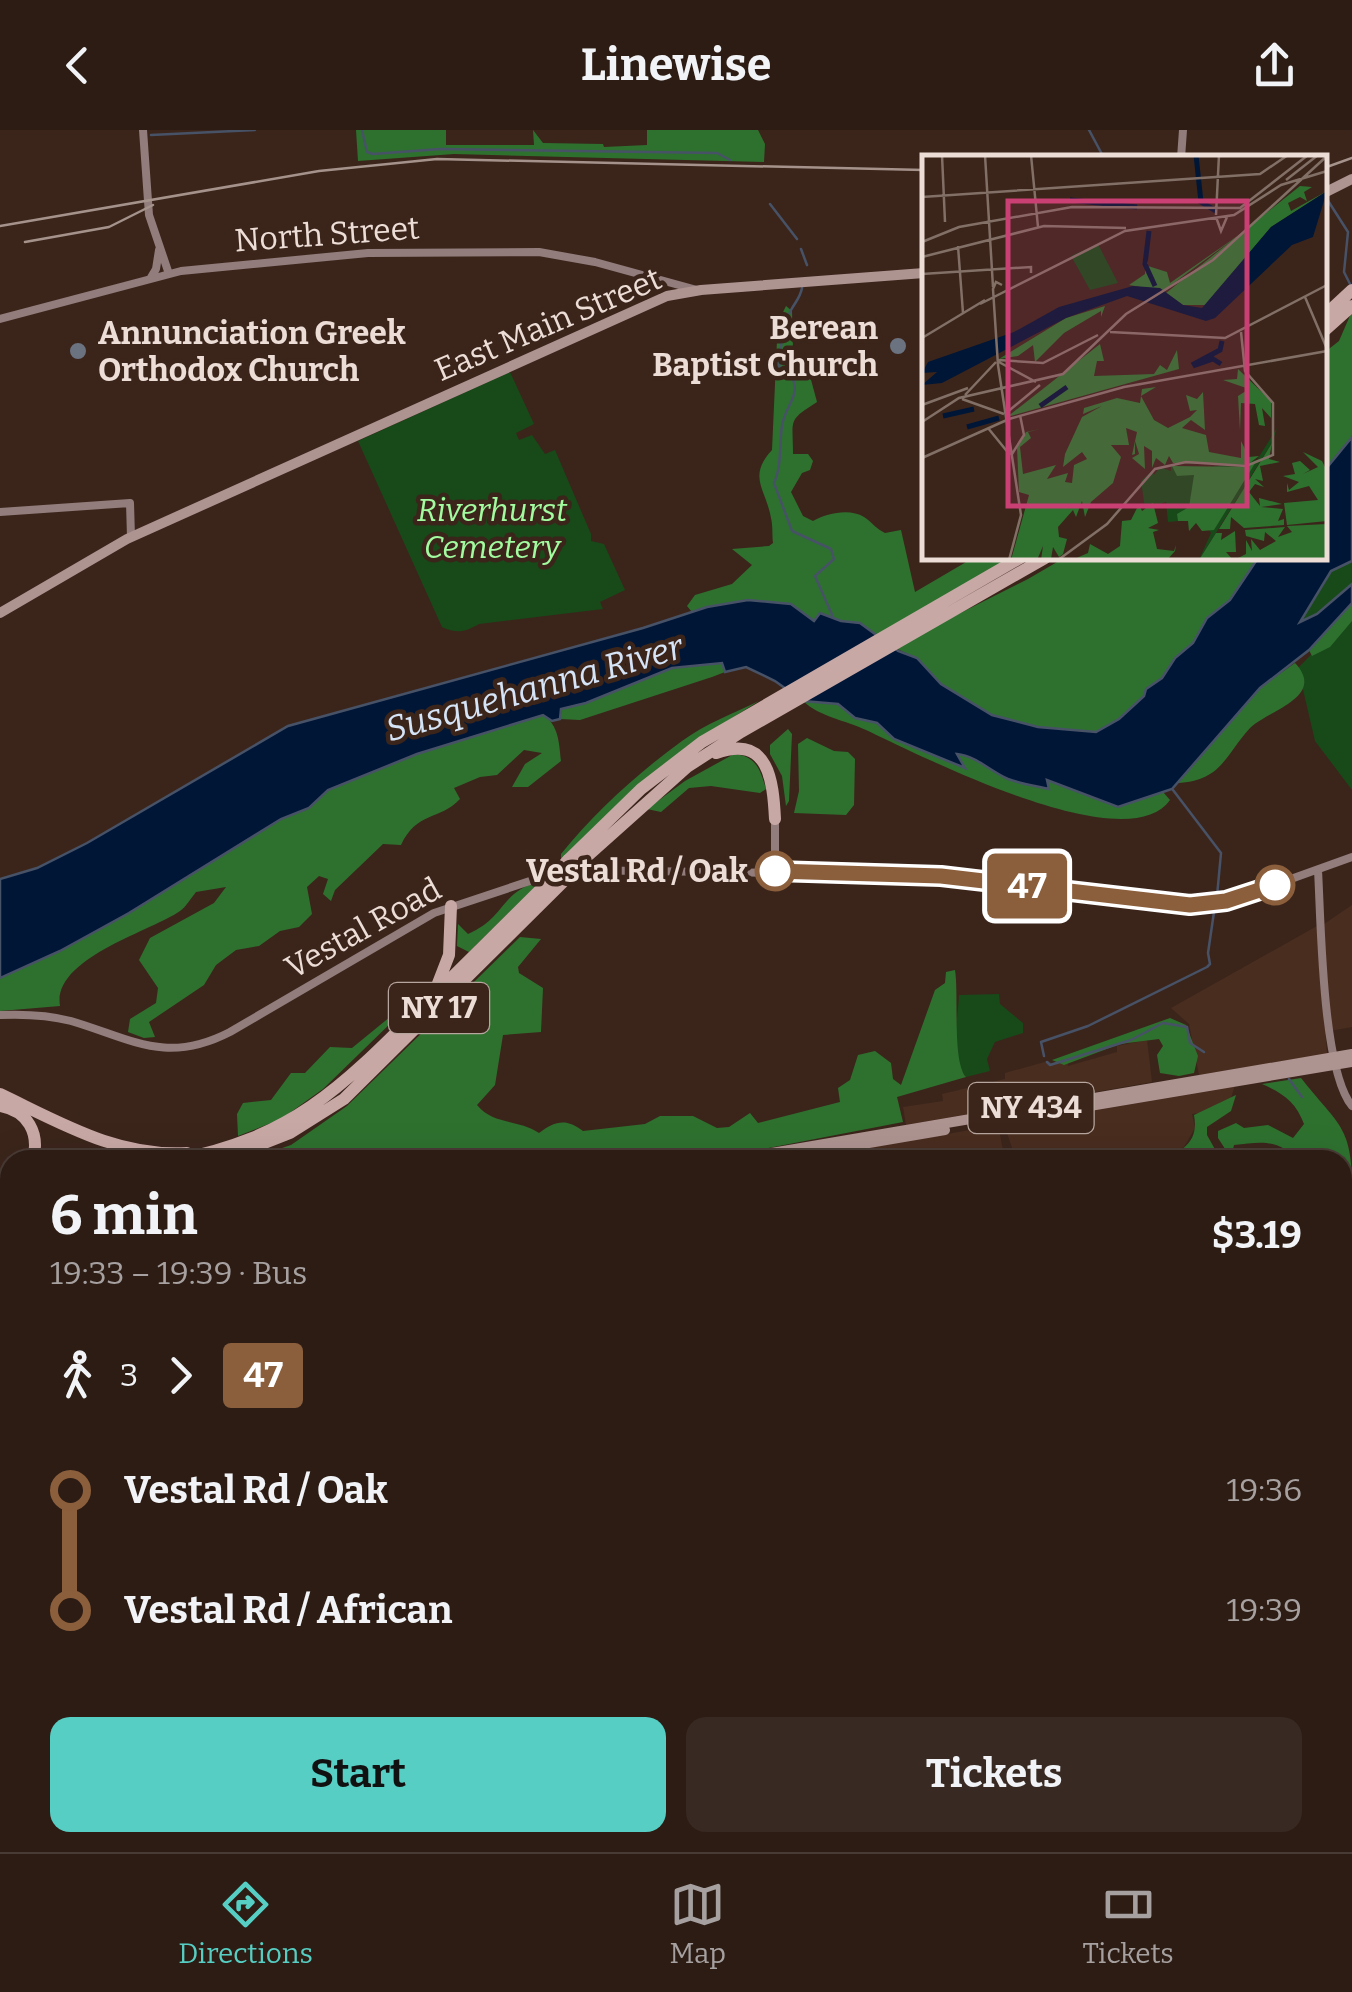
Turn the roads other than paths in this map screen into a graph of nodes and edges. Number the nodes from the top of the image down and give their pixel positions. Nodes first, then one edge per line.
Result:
1 (144, 130) edge
2 (1183, 130) edge
3 (1181, 155) edge
4 (1352, 178) edge
5 (1327, 192) edge
6 (158, 246) junction
7 (922, 273) edge
8 (169, 274) junction
9 (149, 280) junction
10 (660, 280) junction
11 (697, 290) junction
12 (1352, 291) edge
13 (675, 294) junction
14 (1352, 306) edge
15 (1327, 313) edge
16 (0, 319) edge
17 (1327, 328) edge
18 (0, 512) edge
19 (131, 537) junction
20 (1016, 560) edge
21 (1041, 560) edge
22 (0, 613) edge
23 (687, 767) junction
24 (774, 818) joint
25 (1352, 857) edge
26 (1318, 870) junction
27 (775, 871) junction
28 (451, 906) junction
29 (418, 1012) junction
30 (0, 1015) edge
31 (1352, 1054) edge
32 (1333, 1061) junction
33 (1352, 1062) edge
34 (0, 1094) edge
35 (0, 1106) edge
36 (1352, 1106) edge
37 (230, 1148) junction
38 (35, 1150) edge
39 (145, 1150) edge
40 (208, 1150) edge
41 (221, 1150) edge
42 (247, 1150) edge
43 (791, 1150) edge
44 (826, 1150) edge

1 - 6 street
2 - 3 street
4 - 5 main road
6 - 8 street
6 - 9 street
7 - 11 main road, East Main Street
8 - 9 street, North Street
8 - 10 street, North Street
9 - 16 street, North Street
10 - 11 street, North Street
10 - 13 street, North Street
11 - 13 main road, East Main Street
12 - 15 highway
13 - 19 main road, East Main Street
14 - 17 highway
18 - 19 street
19 - 22 main road, East Main Street
20 - 29 highway, NY 17, bridge
21 - 23 highway, NY 17
23 - 24 highway
23 - 42 highway, NY 17, bridge
24 - 27 street
25 - 26 street, Vestal Road
26 - 27 street, Vestal Road
26 - 32 street
27 - 28 street, Vestal Road
28 - 29 highway
28 - 30 street, Vestal Road
29 - 37 highway, NY 17
31 - 32 main road, NY 434
32 - 33 main road, NY 434
32 - 36 street
32 - 43 main road, NY 434
32 - 44 main road, NY 434
34 - 39 highway
35 - 38 highway
37 - 40 highway
37 - 41 highway, NY 17

